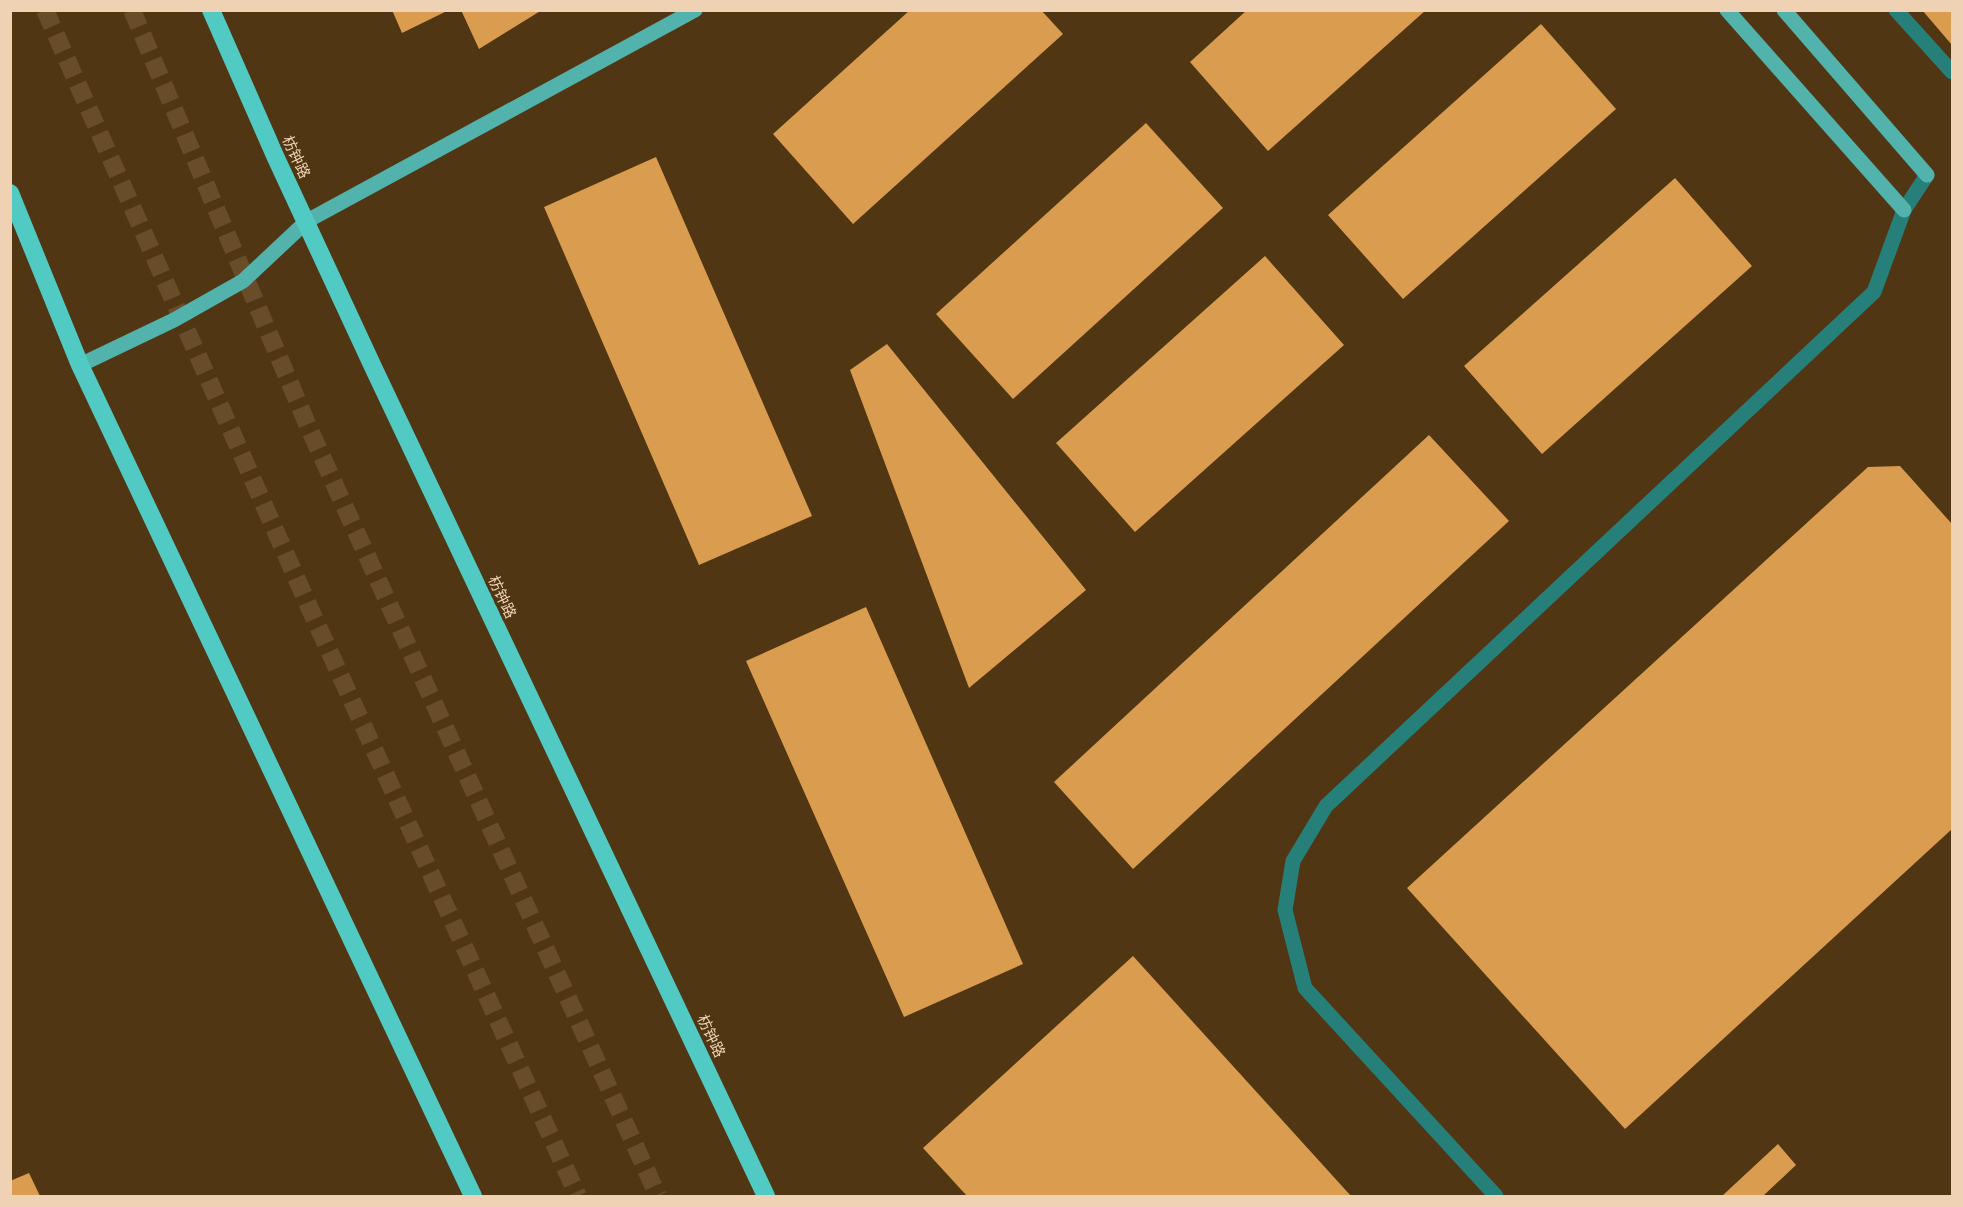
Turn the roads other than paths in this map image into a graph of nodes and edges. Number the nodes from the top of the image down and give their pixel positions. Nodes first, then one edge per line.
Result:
1 (211, 10) edge
2 (695, 10) edge
3 (1727, 10) edge
4 (1784, 10) edge
5 (1896, 10) edge
6 (1953, 72) edge
7 (1927, 175) joint
8 (10, 193) edge
9 (1904, 210) junction
10 (307, 221) junction
11 (81, 365) junction
12 (473, 1197) edge
13 (766, 1197) edge
14 (1496, 1197) edge

1 - 10 highway, 枋钟路
2 - 10 main road
3 - 9 main road
4 - 7 main road
5 - 6 street
7 - 9 street
8 - 11 highway
9 - 14 street
10 - 11 main road
10 - 13 highway, 枋钟路
11 - 12 highway

